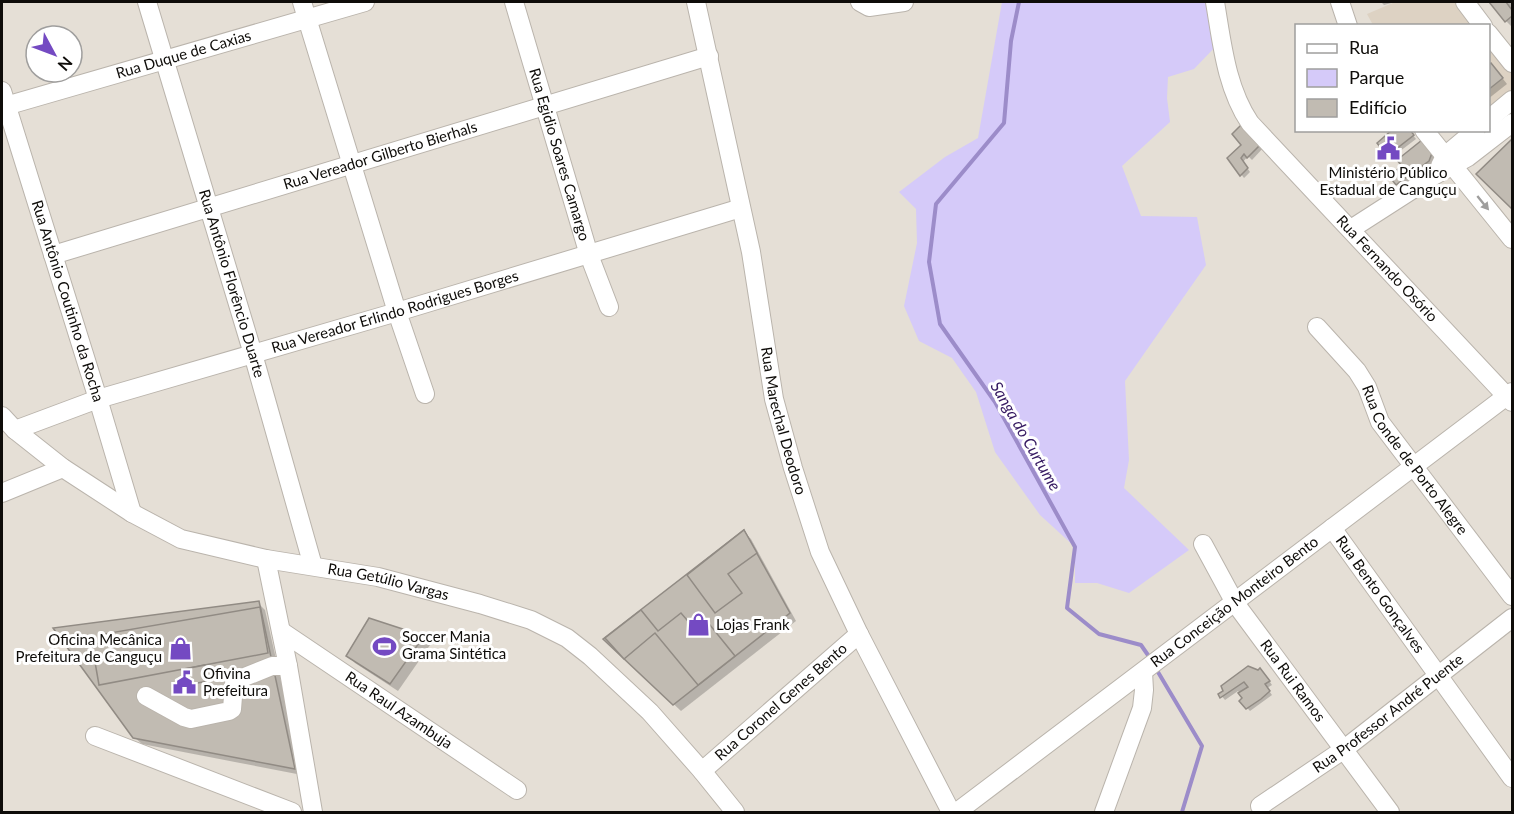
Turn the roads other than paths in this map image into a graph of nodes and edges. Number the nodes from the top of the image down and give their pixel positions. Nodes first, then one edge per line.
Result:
1 (147, 2) edge
2 (365, 2) edge
3 (514, 2) edge
4 (696, 2) edge
5 (860, 2) edge
6 (904, 2) edge
7 (1215, 2) edge
8 (1340, 2) edge
9 (1465, 2) edge
10 (305, 10) edge
11 (1347, 24) edge
12 (1482, 24) edge
13 (1490, 36) edge
14 (709, 56) junction
15 (165, 58) junction
16 (1512, 63) edge
17 (1512, 100) edge
18 (3, 101) edge
19 (545, 107) junction
20 (1499, 123) edge
21 (1426, 132) edge
22 (1474, 132) edge
23 (1449, 161) junction
24 (351, 164) junction
25 (209, 208) junction
26 (741, 208) junction
27 (1351, 229) junction
28 (1512, 239) edge
29 (53, 255) junction
30 (590, 255) junction
31 (609, 307) dead end
32 (397, 312) junction
33 (1317, 327) dead end
34 (253, 354) junction
35 (424, 394) dead end
36 (1511, 397) edge
37 (99, 399) junction
38 (2, 416) edge
39 (15, 430) junction
40 (1413, 466) junction
41 (63, 468) junction
42 (2, 493) edge
43 (132, 513) junction
44 (1332, 528) junction
45 (1203, 544) dead end
46 (266, 559) junction
47 (313, 566) junction
48 (1512, 596) edge
49 (1235, 603) junction
50 (1512, 618) edge
51 (281, 631) junction
52 (859, 634) junction
53 (288, 666) junction
54 (1145, 670) junction
55 (1440, 676) junction
56 (146, 696) dead end
57 (95, 736) dead end
58 (1343, 750) junction
59 (702, 771) junction
60 (1512, 778) edge
61 (517, 790) dead end
62 (1260, 806) dead end
63 (292, 813) edge
64 (312, 813) edge
65 (735, 813) edge
66 (951, 813) edge
67 (957, 813) edge
68 (1104, 813) edge
69 (1390, 813) edge

1 - 15 street, Rua Antônio Florêncio Duarte
2 - 10 street, Rua Duque de Caxias
3 - 19 street, Rua Egidio Soares Camargo
4 - 14 street, Rua Marechal Deodoro
5 - 6 street
7 - 27 street, Rua Fernando Osório
8 - 11 street
9 - 12 street
10 - 15 street, Rua Duque de Caxias
10 - 24 street
13 - 16 street
14 - 19 street, Rua Vereador Gilberto Bierhals
14 - 26 street, Rua Marechal Deodoro
15 - 18 street, Rua Duque de Caxias
15 - 25 street, Rua Antônio Florêncio Duarte
17 - 20 street
18 - 29 street, Rua Antônio Coutinho da Rocha
19 - 24 street, Rua Vereador Gilberto Bierhals
19 - 30 street, Rua Egidio Soares Camargo
20 - 23 street
21 - 23 street
22 - 23 street
23 - 27 street
23 -> 28 street
24 - 25 street, Rua Vereador Gilberto Bierhals
24 - 32 street
25 - 29 street, Rua Vereador Gilberto Bierhals
25 - 34 street, Rua Antônio Florêncio Duarte
26 - 30 street, Rua Vereador Erlindo Rodrigues Borges
26 - 52 street, Rua Marechal Deodoro
27 - 36 street, Rua Fernando Osório
29 - 37 street, Rua Antônio Coutinho da Rocha
30 - 31 street, Rua Egidio Soares Camargo
30 - 32 street, Rua Vereador Erlindo Rodrigues Borges
32 - 34 street, Rua Vereador Erlindo Rodrigues Borges
32 - 35 street
33 - 40 street, Rua Conde de Porto Alegre
34 - 37 street, Rua Vereador Erlindo Rodrigues Borges
34 - 47 street, Rua Antônio Florêncio Duarte
36 - 40 street, Rua Conceição Monteiro Bento
37 - 39 street, Rua Vereador Erlindo Rodrigues Borges
37 - 43 street, Rua Antônio Coutinho da Rocha
38 - 39 street, Rua Getúlio Vargas
39 - 41 street, Rua Getúlio Vargas
40 - 44 street, Rua Conceição Monteiro Bento
40 - 48 street, Rua Conde de Porto Alegre
41 - 42 street
41 - 43 street, Rua Getúlio Vargas
43 - 46 street, Rua Getúlio Vargas
44 - 49 street, Rua Conceição Monteiro Bento
44 - 55 street, Rua Bento Gonçalves
45 - 49 street, Rua Rui Ramos
46 - 47 street, Rua Getúlio Vargas
46 - 51 street
47 - 59 street, Rua Getúlio Vargas
49 - 54 street, Rua Conceição Monteiro Bento
49 - 58 street, Rua Rui Ramos
50 - 55 street, Rua Professor André Puente
51 - 53 street
51 - 61 street, Rua Raul Azambuja
52 - 59 street, Rua Coronel Genes Bento
52 - 66 street, Rua Marechal Deodoro
53 - 56 street
53 - 64 street
54 - 67 street, Rua Conceição Monteiro Bento
54 - 68 street
55 - 58 street, Rua Professor André Puente
55 - 60 street, Rua Bento Gonçalves
57 - 63 street
58 - 62 street, Rua Professor André Puente
58 - 69 street, Rua Rui Ramos
59 - 65 street, Rua Getúlio Vargas

